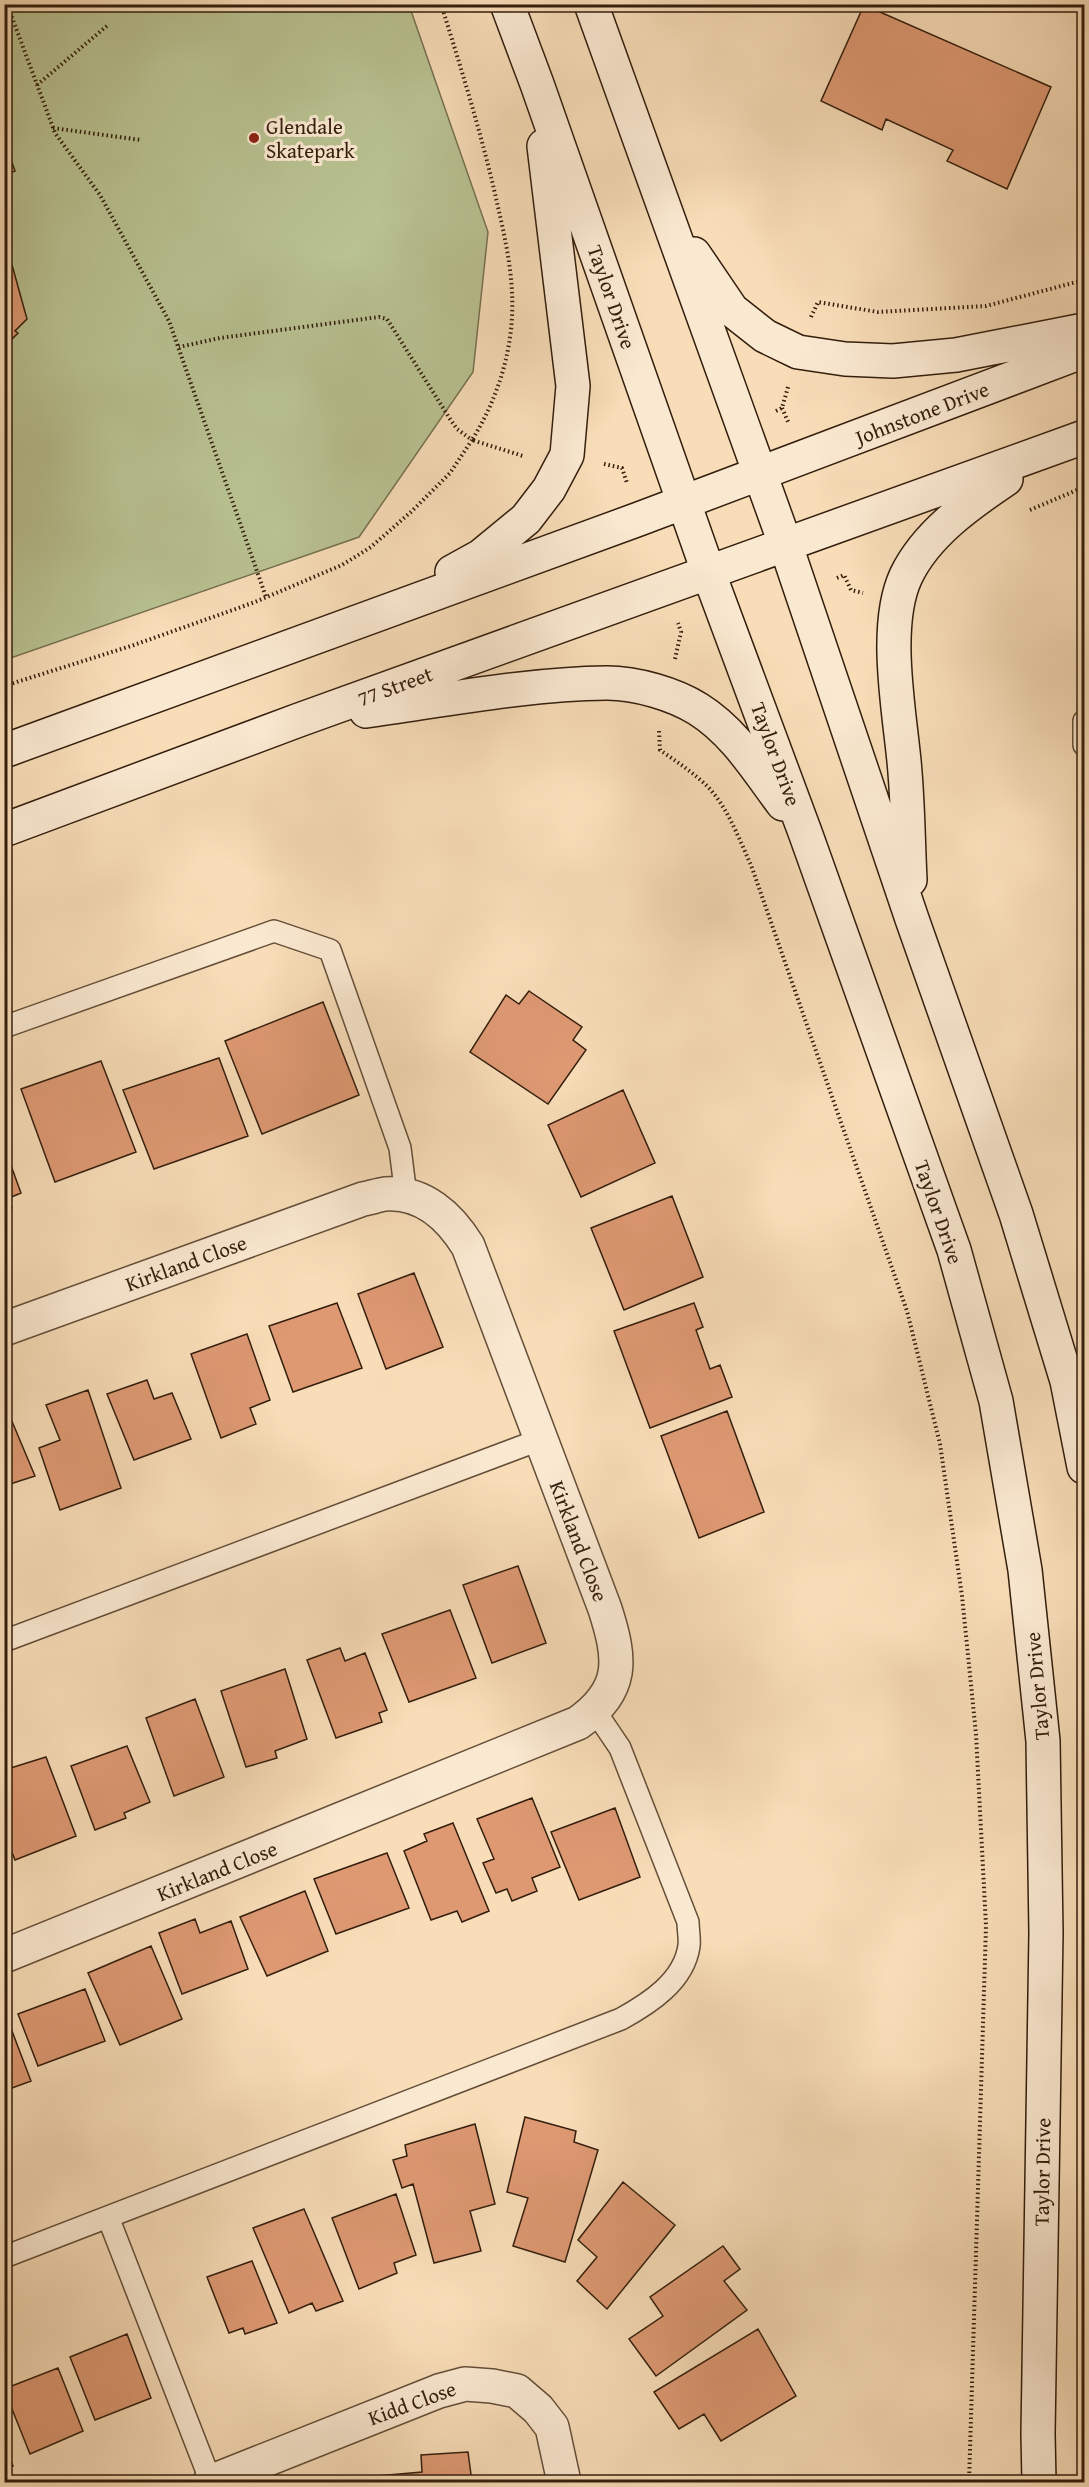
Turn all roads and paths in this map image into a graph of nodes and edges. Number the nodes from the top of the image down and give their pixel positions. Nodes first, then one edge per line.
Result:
1 (7, 4) edge
2 (441, 4) edge
3 (507, 4) edge
4 (591, 4) edge
5 (108, 25) dead end
6 (537, 84) junction
7 (37, 85) junction
8 (53, 129) junction
9 (141, 140) dead end
10 (669, 217) junction
11 (1084, 280) edge
12 (809, 323) dead end
13 (1084, 330) edge
14 (179, 346) junction
15 (1084, 351) edge
16 (790, 378) dead end
17 (768, 415) dead end
18 (1084, 437) edge
19 (472, 440) junction
20 (524, 450) dead end
21 (1047, 451) junction
22 (594, 462) dead end
23 (760, 474) junction
24 (1084, 487) edge
25 (629, 489) dead end
26 (684, 502) junction
27 (1020, 516) dead end
28 (786, 546) junction
29 (709, 574) junction
30 (827, 581) dead end
31 (867, 594) dead end
32 (266, 597) junction
33 (370, 618) junction
34 (676, 618) dead end
35 (673, 666) dead end
36 (4, 686) edge
37 (299, 720) junction
38 (1084, 721) edge
39 (659, 729) dead end
40 (1084, 745) edge
41 (4, 751) edge
42 (4, 830) edge
43 (806, 836) junction
44 (912, 919) junction
45 (4, 1027) edge
46 (406, 1196) junction
47 (4, 1329) edge
48 (539, 1440) junction
49 (1084, 1467) edge
50 (4, 1641) edge
51 (595, 1711) junction
52 (4, 1956) edge
53 (108, 2217) junction
54 (4, 2257) edge
55 (210, 2482) edge
56 (564, 2482) edge
57 (969, 2482) edge
58 (1039, 2482) edge

1 - 7 path
2 - 19 path
3 - 6 main road, Taylor Drive
4 - 10 main road
5 - 7 path
6 - 26 main road, Taylor Drive
6 - 33 main road
7 - 8 path
8 - 9 path
8 - 14 path
10 - 13 main road
10 - 23 main road
11 - 12 path
14 - 19 path
14 - 32 path
15 - 23 main road, Johnstone Drive
16 - 17 path
18 - 21 main road
19 - 20 path
19 - 32 path
21 - 28 main road
21 - 44 main road
22 - 25 path
23 - 26 main road
23 - 28 main road
24 - 27 path
26 - 29 main road, Taylor Drive
26 - 33 main road
28 - 29 main road, 77 Street
28 - 44 main road
29 - 37 main road, 77 Street
29 - 43 main road, Taylor Drive
30 - 31 path
32 - 36 path
33 - 41 main road
34 - 35 path
37 - 42 main road, 77 Street
37 - 43 main road
38 - 40 lane
39 - 57 path
43 - 58 main road, Taylor Drive
44 - 49 main road
45 - 46 lane
46 - 47 main road, Kirkland Close
46 - 48 main road, Kirkland Close
48 - 50 lane
48 - 51 main road, Kirkland Close
51 - 52 main road, Kirkland Close
51 - 53 lane
53 - 54 lane
53 - 55 lane
55 - 56 main road, Kidd Close

